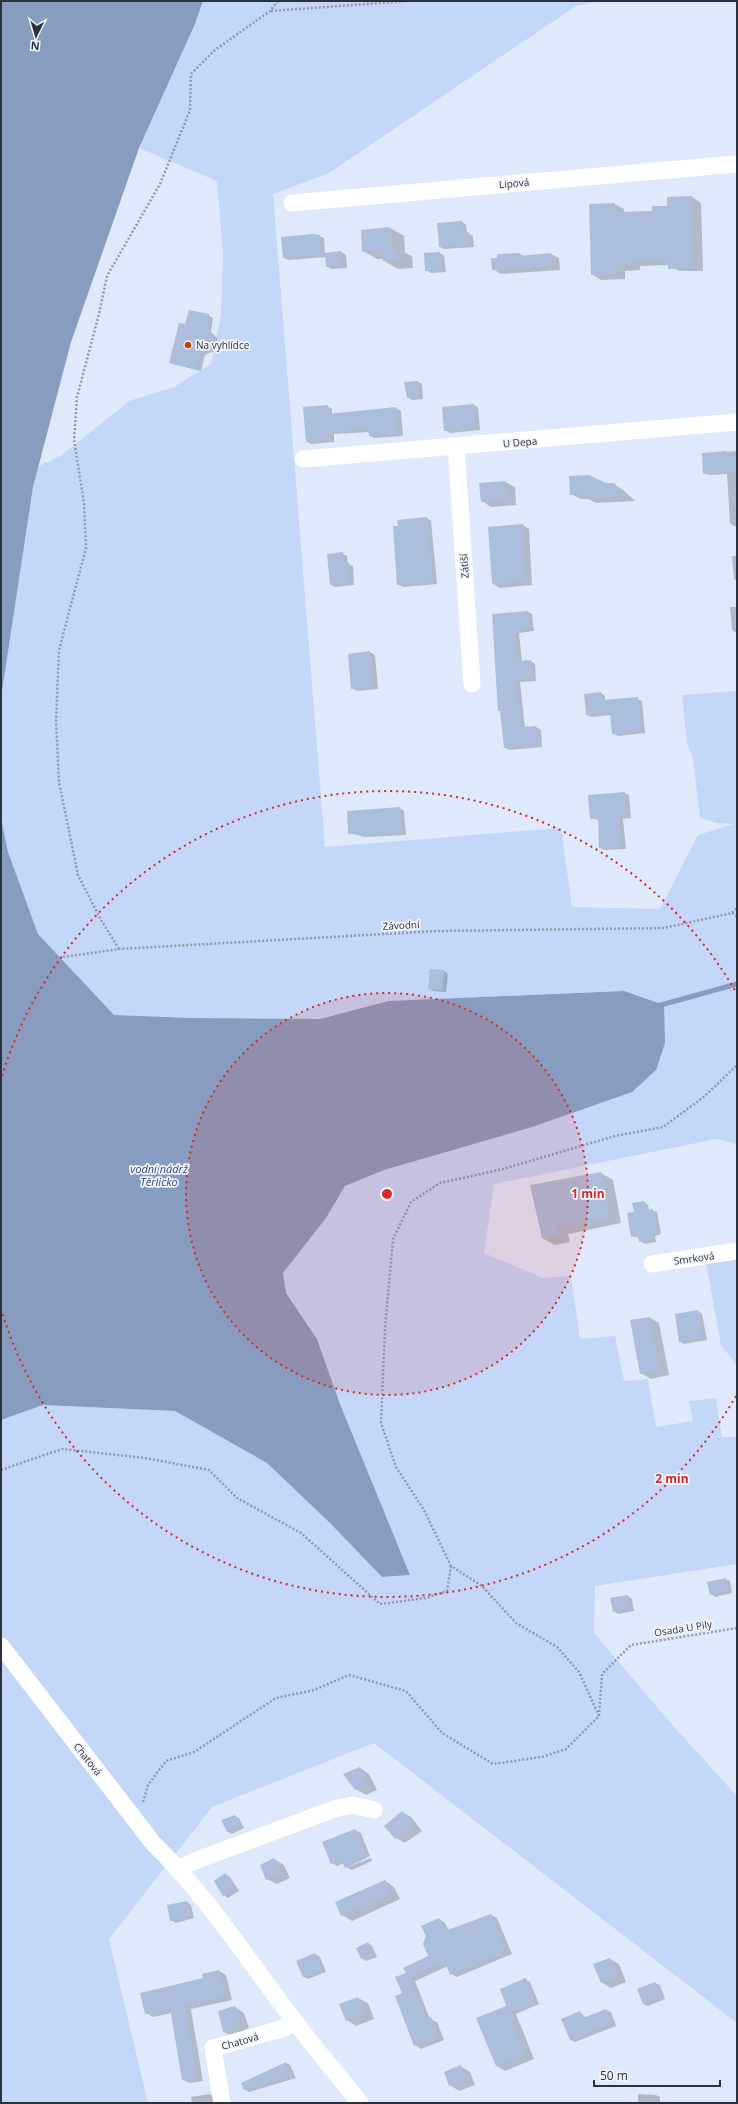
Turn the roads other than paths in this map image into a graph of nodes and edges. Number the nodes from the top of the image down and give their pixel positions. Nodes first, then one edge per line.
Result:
1 (737, 164) edge
2 (292, 203) dead end
3 (737, 422) edge
4 (456, 447) junction
5 (303, 459) dead end
6 (472, 684) dead end
7 (737, 1251) edge
8 (652, 1264) dead end
9 (1, 1646) edge
10 (374, 1810) dead end
11 (179, 1868) junction
12 (296, 2023) junction
13 (222, 2103) edge
14 (360, 2103) edge

1 - 2 street, Lipová
3 - 4 street, U Depa
4 - 5 street, U Depa
4 - 6 street, Zátiší
7 - 8 street, Smrková
9 - 11 street, Chatová
10 - 11 street
11 - 12 street, Chatová
12 - 13 street, Chatová
12 - 14 street, Chatová

